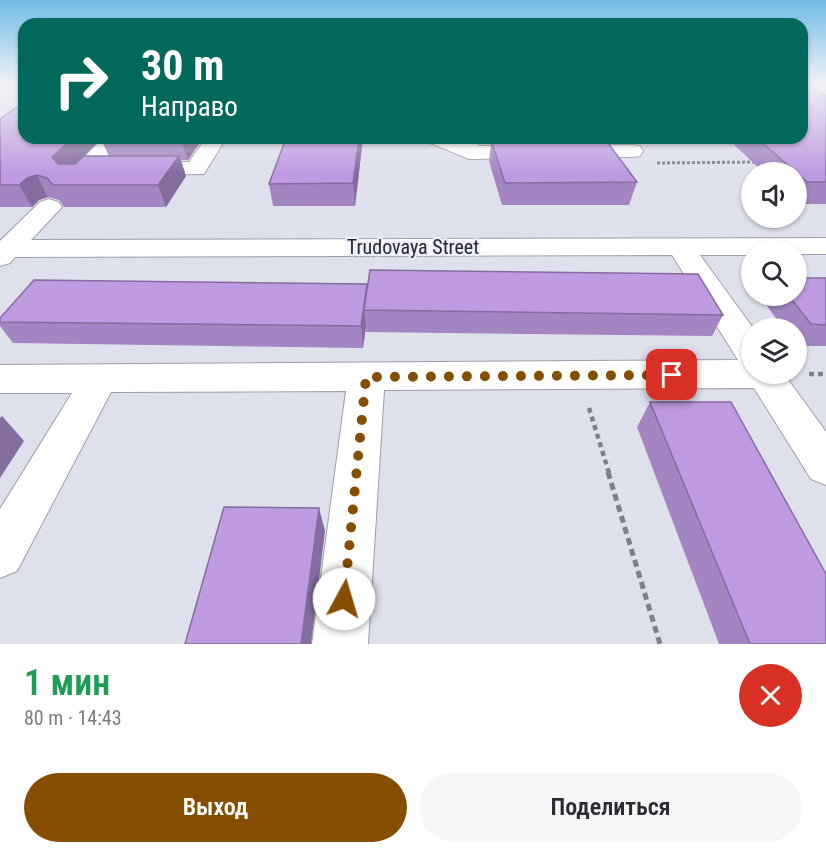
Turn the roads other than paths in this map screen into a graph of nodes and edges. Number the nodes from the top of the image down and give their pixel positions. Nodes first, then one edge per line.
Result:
1 (109, 144) edge
2 (212, 144) edge
3 (628, 144) edge
4 (467, 146) edge
5 (49, 207) edge
6 (680, 246) junction
7 (826, 246) edge
8 (3, 252) edge
9 (741, 338) edge
10 (741, 374) edge
11 (366, 377) junction
12 (100, 378) junction
13 (0, 379) edge
14 (772, 384) edge
15 (826, 466) edge
16 (0, 554) edge
17 (340, 644) edge

1 - 2 street
3 - 4 street
5 - 8 street
6 - 7 street, Trudovaya Street
6 - 8 street, Trudovaya Street
6 - 9 street
10 - 11 street
11 - 12 street
11 - 17 street
12 - 13 street
12 - 16 street
14 - 15 street

